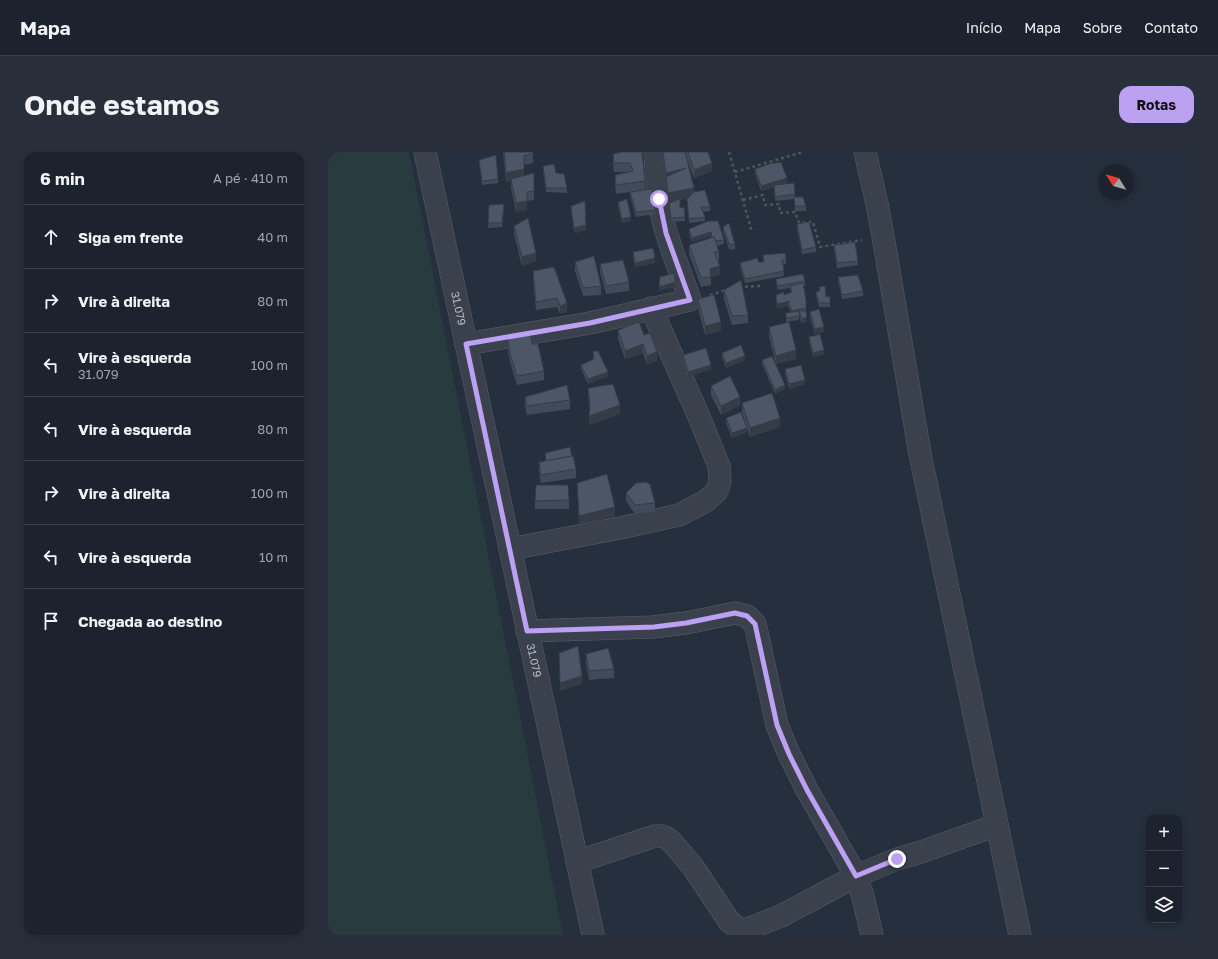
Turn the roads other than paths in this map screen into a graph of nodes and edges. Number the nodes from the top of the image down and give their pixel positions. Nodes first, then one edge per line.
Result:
1 (425, 152) edge
2 (655, 152) edge
3 (865, 152) edge
4 (651, 308) junction
5 (466, 344) junction
6 (510, 549) junction
7 (527, 631) junction
8 (997, 825) junction
9 (577, 862) junction
10 (856, 876) junction
11 (593, 935) edge
12 (872, 935) edge
13 (1020, 935) edge

1 - 5 street, 31.079
2 - 4 street
3 - 8 street
4 - 5 street
4 - 6 street
5 - 6 street, 31.079
6 - 7 street, 31.079
7 - 9 street, 31.079
7 - 10 street
8 - 10 street
8 - 13 street
9 - 10 street
9 - 11 street, 31.079
10 - 12 street

